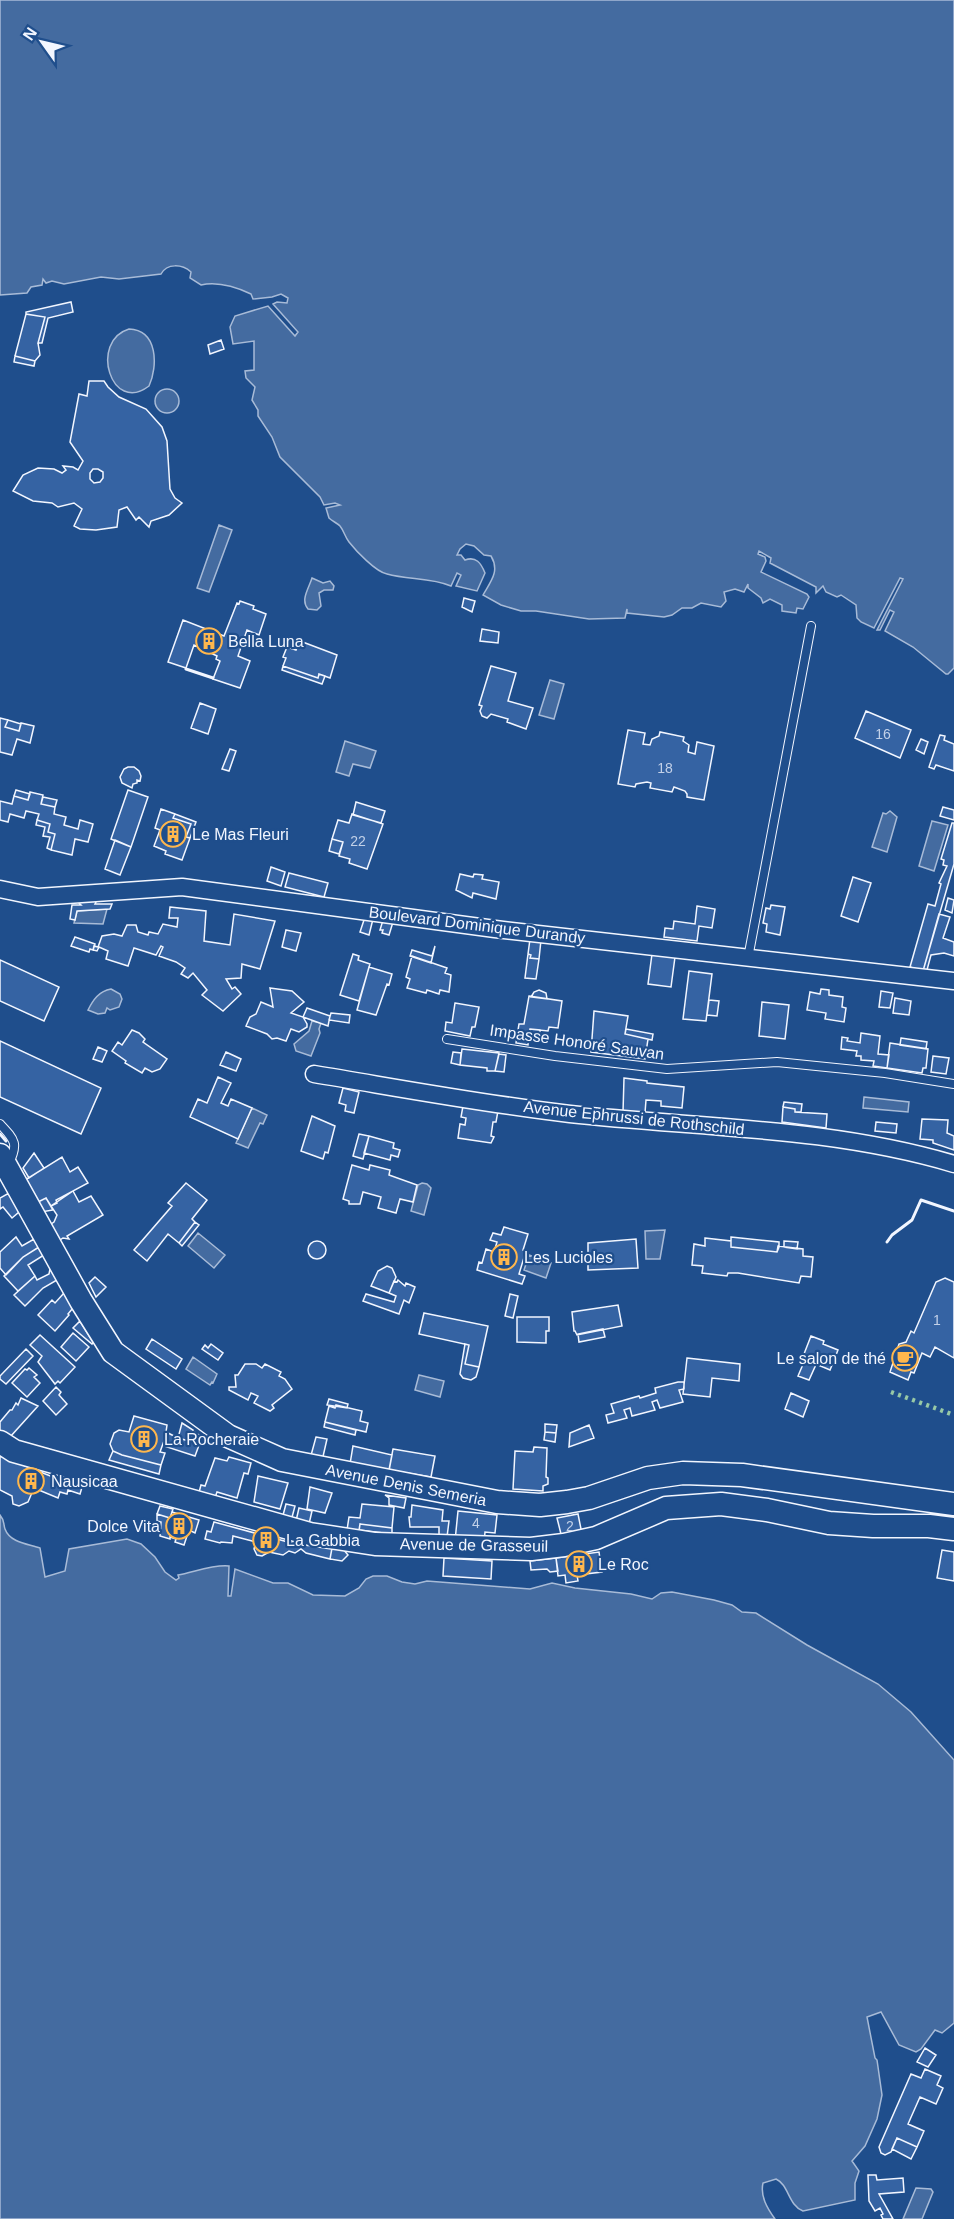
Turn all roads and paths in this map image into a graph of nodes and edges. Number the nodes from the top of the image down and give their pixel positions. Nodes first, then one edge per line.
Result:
1 (811, 626) dead end
2 (0, 889) edge
3 (748, 957) junction
4 (954, 981) edge
5 (447, 1039) dead end
6 (314, 1074) dead end
7 (954, 1084) edge
8 (0, 1124) edge
9 (4, 1161) edge
10 (954, 1164) edge
11 (0, 1442) edge
12 (954, 1504) edge
13 (954, 1529) edge

1 - 3 lane
2 - 3 street, Boulevard Dominique Durandy
3 - 4 street, Boulevard Dominique Durandy
5 - 7 lane, Impasse Honoré Sauvan
6 - 10 street, Avenue Ephrussi de Rothschild
8 - 9 lane
9 - 12 main road, Avenue Denis Semeria
11 - 13 main road, Avenue de Grasseuil

